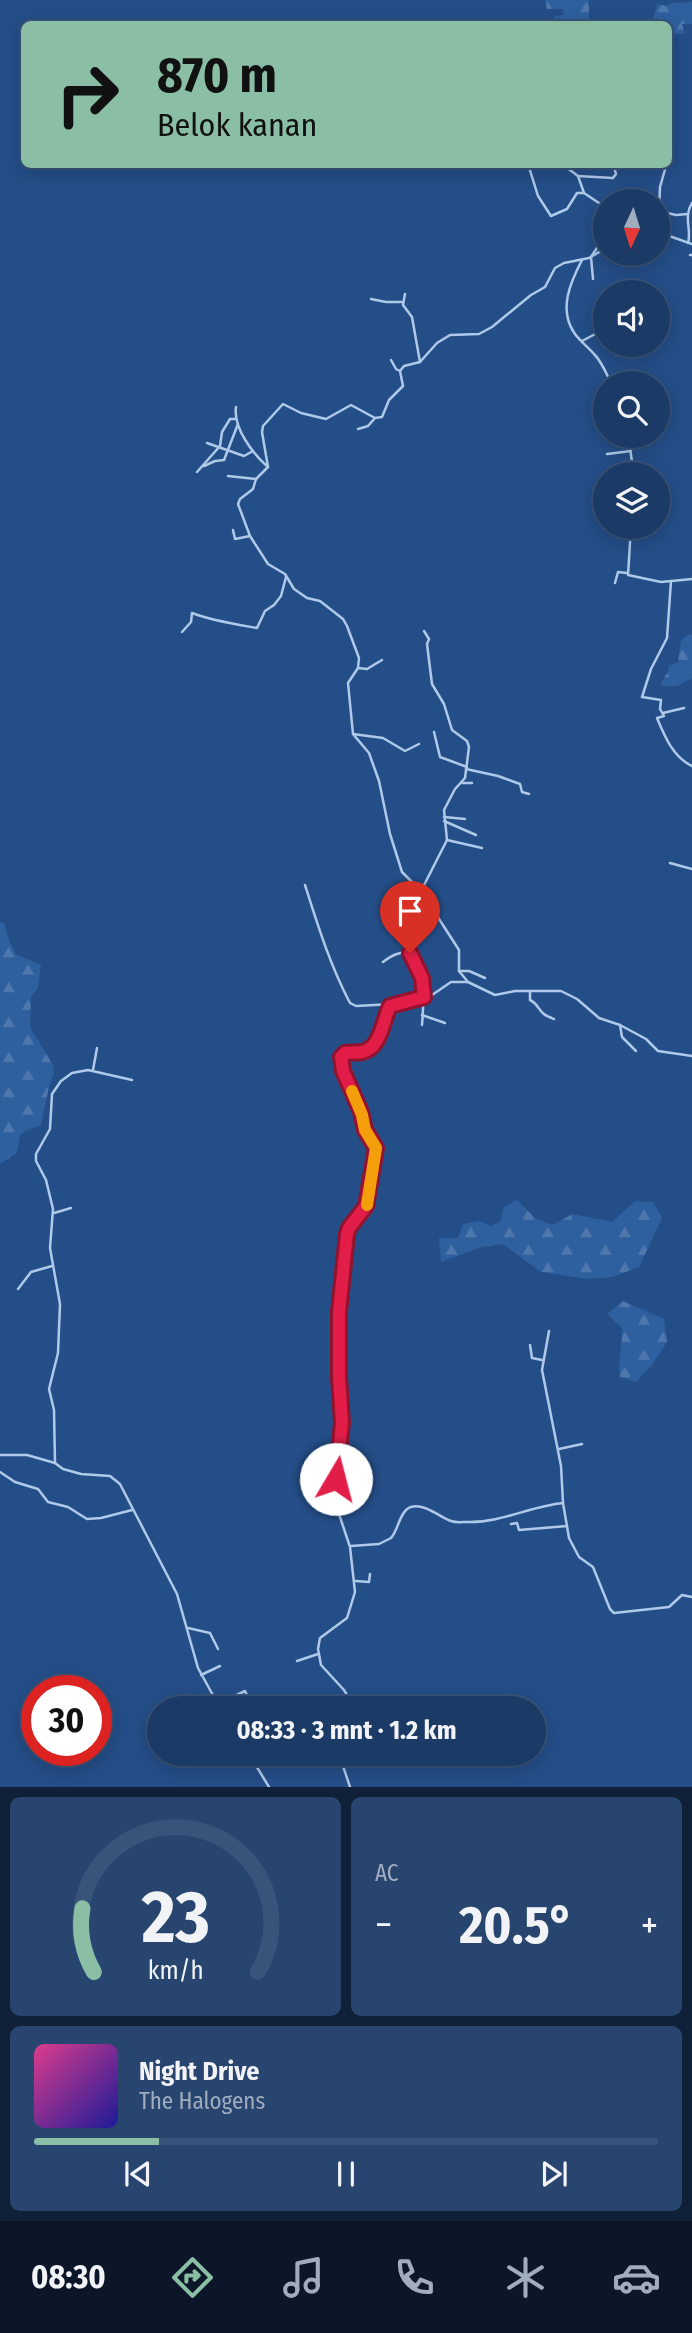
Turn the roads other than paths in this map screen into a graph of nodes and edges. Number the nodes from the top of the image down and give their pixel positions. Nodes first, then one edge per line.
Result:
1 (529, 168) edge
2 (567, 168) edge
3 (614, 168) edge
4 (665, 168) edge
5 (578, 176) junction
6 (584, 193) junction
7 (593, 199) edge
8 (692, 203) edge
9 (688, 214) junction
10 (670, 236) edge
11 (690, 244) edge
12 (593, 254) edge
13 (591, 257) junction
14 (582, 259) junction
15 (593, 279) dead end
16 (405, 294) dead end
17 (372, 299) dead end
18 (403, 302) junction
19 (593, 335) edge
20 (582, 341) junction
21 (391, 360) dead end
22 (420, 362) junction
23 (400, 370) junction
24 (605, 371) edge
25 (236, 407) dead end
26 (375, 418) junction
27 (237, 421) junction
28 (358, 429) dead end
29 (206, 443) dead end
30 (218, 448) junction
31 (630, 448) edge
32 (228, 451) junction
33 (253, 451) junction
34 (631, 451) junction
35 (607, 454) dead end
36 (632, 462) edge
37 (201, 467) junction
38 (268, 467) junction
39 (197, 472) dead end
40 (228, 475) dead end
41 (256, 479) junction
42 (233, 530) dead end
43 (250, 536) junction
44 (630, 539) edge
45 (627, 573) junction
46 (286, 577) junction
47 (692, 579) edge
48 (671, 581) junction
49 (615, 583) dead end
50 (424, 631) dead end
51 (182, 632) dead end
52 (382, 660) dead end
53 (358, 668) junction
54 (684, 708) dead end
55 (663, 713) junction
56 (433, 732) dead end
57 (354, 734) junction
58 (419, 744) dead end
59 (692, 766) edge
60 (467, 768) junction
61 (461, 783) junction
62 (472, 783) dead end
63 (528, 794) dead end
64 (444, 819) junction
65 (465, 819) dead end
66 (476, 835) dead end
67 (447, 840) junction
68 (482, 848) dead end
69 (670, 863) dead end
70 (692, 869) edge
71 (305, 885) dead end
72 (421, 891) junction
73 (383, 962) dead end
74 (460, 971) junction
75 (485, 978) dead end
76 (468, 982) junction
77 (530, 992) junction
78 (424, 997) junction
79 (393, 1004) junction
80 (422, 1015) junction
81 (554, 1019) dead end
82 (445, 1023) dead end
83 (422, 1025) dead end
84 (620, 1025) junction
85 (97, 1048) dead end
86 (636, 1051) dead end
87 (692, 1056) edge
88 (93, 1070) junction
89 (132, 1080) dead end
90 (71, 1208) dead end
91 (54, 1213) junction
92 (52, 1266) junction
93 (18, 1289) dead end
94 (549, 1331) dead end
95 (530, 1345) dead end
96 (542, 1360) junction
97 (582, 1444) dead end
98 (559, 1449) junction
99 (0, 1455) edge
100 (55, 1463) junction
101 (0, 1472) edge
102 (563, 1503) junction
103 (132, 1510) junction
104 (511, 1524) dead end
105 (567, 1526) junction
106 (350, 1546) junction
107 (370, 1574) dead end
108 (355, 1581) junction
109 (692, 1597) edge
110 (186, 1628) junction
111 (218, 1649) dead end
112 (318, 1654) junction
113 (297, 1661) dead end
114 (220, 1666) dead end
115 (201, 1675) junction
116 (213, 1696) edge
117 (348, 1696) edge
118 (257, 1766) edge
119 (343, 1766) edge
120 (270, 1787) edge
121 (350, 1787) edge

1 - 6 street
2 - 5 street
3 - 5 street
4 - 9 street
5 - 6 street
6 - 7 street
8 - 9 street
9 - 11 street
10 - 11 street
12 - 13 street
13 - 14 street
13 - 15 street
14 - 20 street
14 - 22 street
16 - 18 street
17 - 18 street
18 - 22 street
19 - 20 street
20 - 24 street
21 - 23 street
22 - 23 street
23 - 26 street
25 - 27 street
26 - 28 street
26 - 38 street
27 - 30 street
27 - 32 street
27 - 33 street
29 - 30 street
30 - 32 street
30 - 37 street
31 - 34 street
32 - 33 street
32 - 37 street
33 - 38 street
34 - 35 street
34 - 36 street
37 - 39 street
38 - 41 street
40 - 41 street
41 - 43 street
42 - 43 street
43 - 46 street
44 - 45 street
45 - 48 street
45 - 49 street
46 - 51 street
46 - 53 street
47 - 48 street
48 - 55 street
50 - 60 street
52 - 53 street
53 - 57 street
54 - 55 street
55 - 59 street
56 - 60 street
57 - 58 street
57 - 72 street
60 - 61 street
60 - 63 street
61 - 62 street
61 - 64 street
64 - 65 street
64 - 66 street
64 - 67 street
67 - 68 street
67 - 72 street
69 - 70 street
71 - 79 street
72 - 74 street
73 - 78 street
74 - 75 street
74 - 76 street
76 - 77 street
76 - 78 street
77 - 81 street
77 - 84 street
78 - 79 street
78 - 80 street
79 - 106 street
80 - 82 street
80 - 83 street
84 - 86 street
84 - 87 street
85 - 88 street
88 - 89 street
88 - 91 street
90 - 91 street
91 - 92 street
92 - 93 street
92 - 100 street
94 - 96 street
95 - 96 street
96 - 98 street
97 - 98 street
98 - 102 street
99 - 100 street
100 - 103 street
101 - 103 street
102 - 105 street
102 - 106 street
103 - 110 street
104 - 105 street
105 - 109 street
106 - 108 street
107 - 108 street
108 - 112 street
110 - 111 street
110 - 115 street
112 - 113 street
112 - 117 street
114 - 115 street
115 - 116 street
118 - 120 street
119 - 121 street

